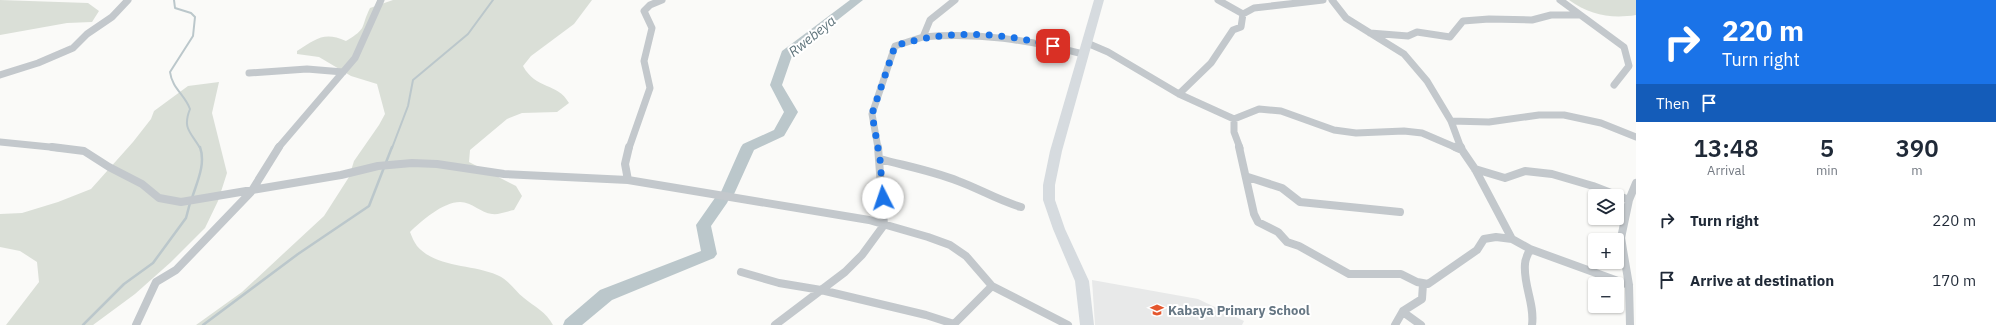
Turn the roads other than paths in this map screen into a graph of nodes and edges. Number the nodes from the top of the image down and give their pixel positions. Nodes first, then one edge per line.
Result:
1 (128, 0) edge
2 (381, 0) edge
3 (662, 0) edge
4 (955, 0) edge
5 (1099, 0) edge
6 (1218, 0) edge
7 (1323, 0) edge
8 (1332, 0) edge
9 (1560, 0) edge
10 (1243, 14) junction
11 (1580, 15) junction
12 (1370, 33) junction
13 (924, 37) junction
14 (1085, 49) junction
15 (343, 72) junction
16 (249, 73) dead end
17 (0, 75) edge
18 (1614, 85) dead end
19 (1179, 94) junction
20 (1234, 118) junction
21 (1450, 122) junction
22 (1636, 137) edge
23 (0, 142) edge
24 (1462, 150) junction
25 (880, 159) junction
26 (1475, 169) junction
27 (1248, 177) junction
28 (628, 180) junction
29 (1636, 183) edge
30 (251, 192) junction
31 (1629, 200) junction
32 (1021, 207) dead end
33 (1400, 212) dead end
34 (884, 225) junction
35 (1512, 238) junction
36 (1530, 249) junction
37 (741, 272) dead end
38 (1423, 284) junction
39 (1629, 285) junction
40 (992, 286) junction
41 (821, 290) junction
42 (1402, 312) junction
43 (954, 324) edge
44 (136, 325) edge
45 (775, 325) edge
46 (1068, 325) edge
47 (1087, 325) edge
48 (1395, 325) edge
49 (1421, 325) edge
50 (1532, 325) edge
51 (1630, 325) edge

1 - 17 street
2 - 15 street
3 - 28 street
4 - 13 street
5 - 14 main road
6 - 10 street
7 - 10 street
8 - 12 street
9 - 11 street
10 - 19 street
11 - 12 street
11 - 18 street
12 - 21 street
13 - 14 street
13 - 25 street
14 - 19 street
14 - 47 main road
15 - 16 street
15 - 30 street
19 - 20 street
20 - 24 street
20 - 27 street
21 - 22 street
21 - 24 street
23 - 30 street
24 - 26 street
25 - 32 street
25 - 34 street
26 - 31 street
26 - 35 street
27 - 33 street
27 - 38 street
28 - 30 street
28 - 34 street
29 - 31 street
30 - 44 street
31 - 39 street
34 - 40 street
34 - 41 street
35 - 36 street
35 - 38 street
36 - 39 street
36 - 50 street
37 - 41 street
38 - 42 street
39 - 51 street
40 - 43 street
40 - 46 street
41 - 43 street
41 - 45 street
42 - 48 street
42 - 49 street

